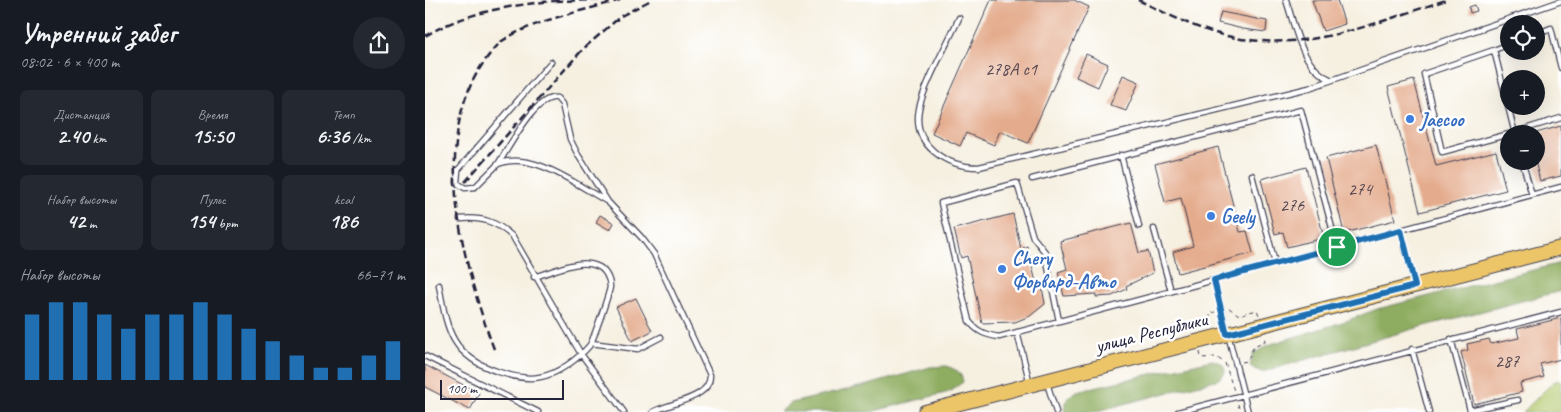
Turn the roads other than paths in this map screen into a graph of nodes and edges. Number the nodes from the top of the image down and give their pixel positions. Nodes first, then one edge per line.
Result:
1 (1286, 0) edge
2 (1561, 1) edge
3 (959, 18) dead end
4 (1545, 30) edge
5 (1500, 48) edge
6 (1494, 50) junction
7 (551, 62) dead end
8 (1561, 68) edge
9 (1332, 80) junction
10 (1561, 118) edge
11 (1510, 125) edge
12 (1540, 125) edge
13 (1500, 137) edge
14 (1121, 155) junction
15 (498, 164) junction
16 (1524, 170) edge
17 (1252, 175) dead end
18 (1032, 180) dead end
19 (1561, 187) edge
20 (1531, 195) junction
21 (608, 202) junction
22 (460, 218) dead end
23 (1139, 226) dead end
24 (1154, 229) dead end
25 (1401, 230) junction
26 (1337, 247) junction
27 (1561, 248) edge
28 (1275, 263) junction
29 (534, 277) junction
30 (1214, 280) junction
31 (439, 285) dead end
32 (1415, 286) junction
33 (1171, 291) junction
34 (1561, 312) edge
35 (1059, 321) junction
36 (1017, 332) junction
37 (1227, 334) junction
38 (661, 337) dead end
39 (1451, 339) junction
40 (591, 343) junction
41 (1412, 349) junction
42 (581, 354) junction
43 (425, 356) edge
44 (1046, 379) junction
45 (1030, 384) junction
46 (1243, 393) junction
47 (1518, 400) dead end
48 (538, 412) edge
49 (624, 412) edge
50 (653, 412) edge
51 (925, 412) edge
52 (1055, 412) edge
53 (1178, 412) edge
54 (1248, 412) edge
55 (1429, 412) edge

1 - 9 lane
2 - 9 lane
3 - 9 lane
4 - 8 lane
5 - 6 lane
6 - 11 lane
6 - 13 lane
7 - 15 lane
10 - 12 lane
14 - 18 lane
14 - 23 lane
14 - 26 lane
15 - 21 lane
15 - 21 lane
16 - 20 lane
17 - 28 lane
19 - 20 lane
20 - 25 lane
21 - 50 lane
22 - 29 lane
24 - 33 lane
25 - 26 lane
25 - 32 lane
26 - 28 lane
27 - 32 main road, улица Республики
28 - 30 lane
29 - 40 lane
29 - 42 lane
30 - 33 lane
30 - 37 lane
31 - 42 lane
32 - 37 main road, улица Республики
33 - 35 lane
34 - 39 lane
35 - 36 lane
35 - 36 lane
36 - 45 lane
37 - 44 main road, улица Республики
37 - 46 lane
38 - 40 lane
39 - 41 lane
39 - 47 lane
40 - 42 lane
41 - 46 lane
41 - 55 lane
42 - 49 lane
43 - 48 lane
44 - 45 main road, улица Республики
44 - 52 lane
45 - 51 main road, улица Республики
46 - 53 lane
46 - 54 lane

